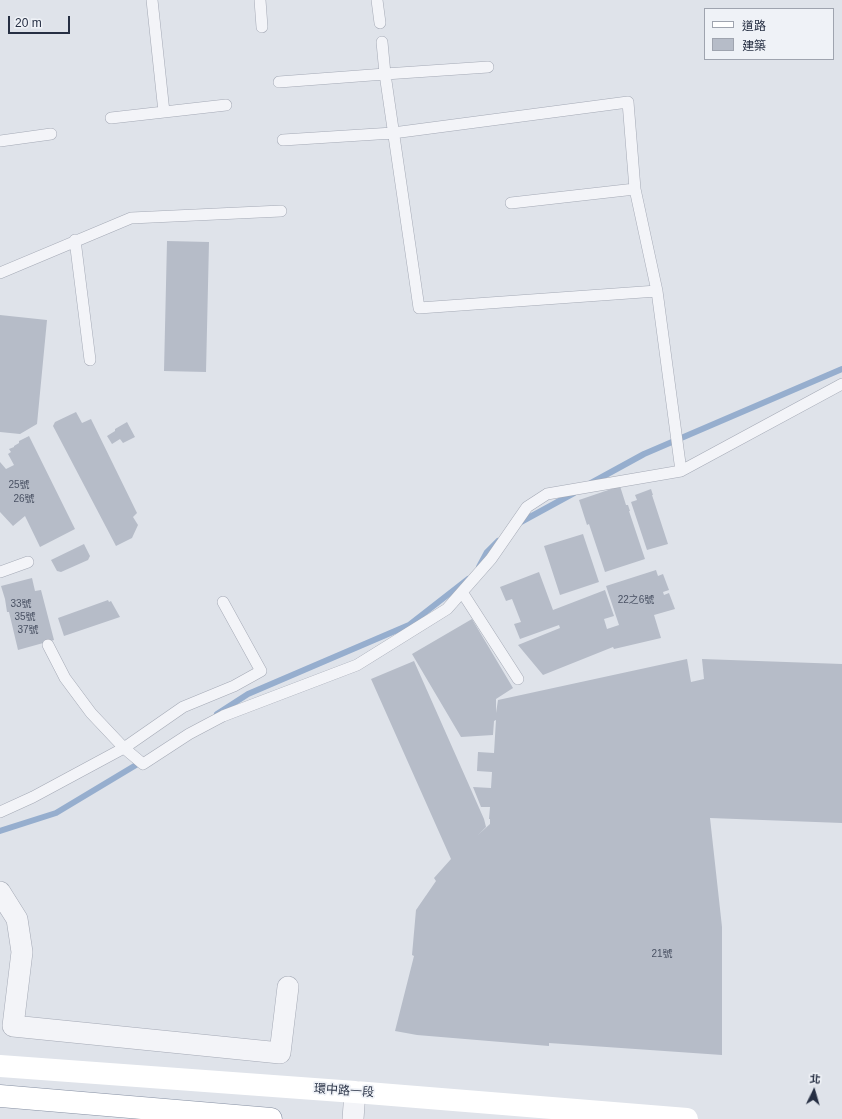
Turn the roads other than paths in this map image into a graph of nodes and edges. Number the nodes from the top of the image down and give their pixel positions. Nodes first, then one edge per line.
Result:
1 (152, 0) edge
2 (260, 0) edge
3 (377, 0) edge
4 (380, 23) dead end
5 (262, 27) dead end
6 (382, 42) dead end
7 (488, 67) dead end
8 (384, 74) junction
9 (279, 82) dead end
10 (226, 105) dead end
11 (164, 112) junction
12 (111, 118) dead end
13 (393, 132) junction
14 (52, 134) dead end
15 (283, 140) dead end
16 (0, 141) edge
17 (635, 189) junction
18 (512, 203) dead end
19 (281, 211) dead end
20 (76, 240) junction
21 (0, 273) edge
22 (657, 291) junction
23 (90, 360) dead end
24 (842, 384) edge
25 (681, 471) junction
26 (28, 562) dead end
27 (0, 572) edge
28 (462, 592) junction
29 (223, 602) dead end
30 (48, 645) dead end
31 (518, 678) dead end
32 (124, 748) junction
33 (0, 812) edge
34 (0, 892) edge
35 (288, 987) dead end
36 (0, 1066) edge
37 (355, 1092) junction
38 (0, 1096) edge
39 (272, 1119) edge
40 (353, 1119) edge
41 (687, 1119) edge

1 - 11 lane
2 - 5 lane
3 - 4 lane
6 - 8 lane
7 - 8 lane
8 - 9 lane
8 - 13 lane
10 - 11 lane
11 - 12 lane
13 - 15 lane
13 - 17 lane
13 - 22 lane
14 - 16 lane
17 - 18 lane
17 - 22 lane
19 - 20 lane
20 - 21 lane
20 - 23 lane
22 - 25 lane
24 - 25 lane
25 - 28 lane
26 - 27 lane
28 - 31 lane
28 - 32 lane
29 - 32 lane
30 - 32 lane
32 - 33 lane
34 - 35 street
36 - 37 main road, 環中路一段
37 - 40 street
37 - 41 main road, 環中路一段
38 - 39 main road

